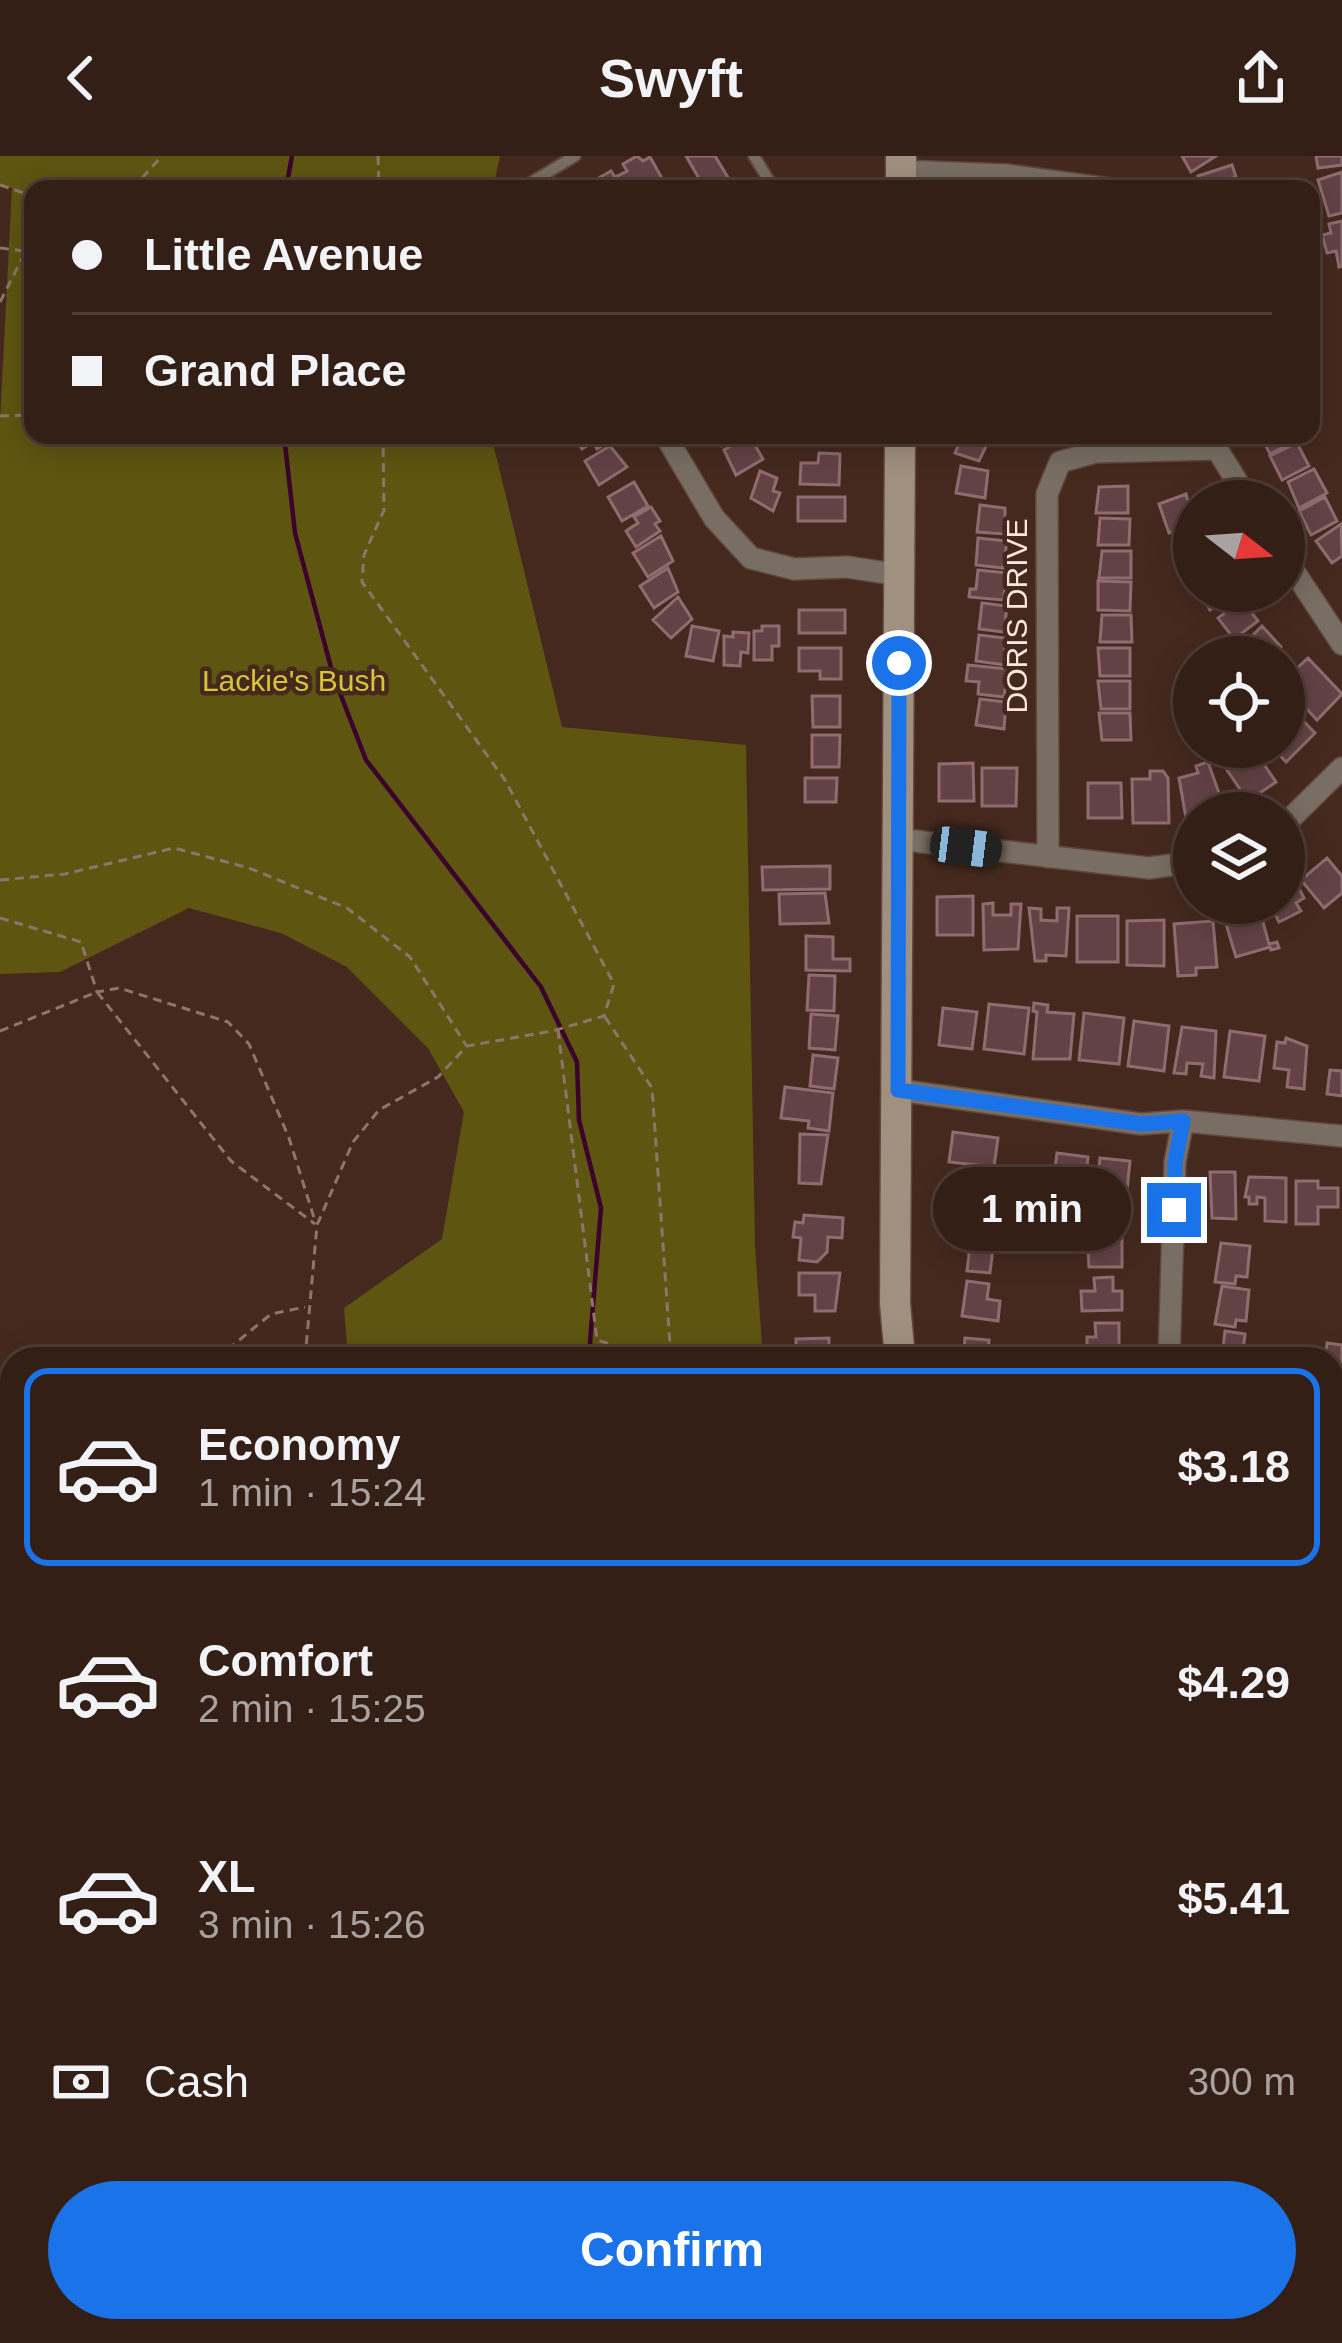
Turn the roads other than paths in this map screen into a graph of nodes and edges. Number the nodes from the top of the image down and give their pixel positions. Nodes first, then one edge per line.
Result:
1 (575, 156) edge
2 (901, 172) edge
3 (535, 180) edge
4 (1044, 180) edge
5 (669, 444) edge
6 (900, 444) edge
7 (1190, 444) edge
8 (1214, 444) edge
9 (1236, 480) edge
10 (900, 575) junction
11 (1305, 588) edge
12 (1342, 644) edge
13 (1342, 768) edge
14 (1305, 804) edge
15 (897, 838) junction
16 (1048, 857) junction
17 (1173, 865) edge
18 (898, 1090) junction
19 (1183, 1121) junction
20 (1342, 1136) edge
21 (899, 1347) edge
22 (1169, 1347) edge

1 - 3 lane
2 - 4 street
5 - 10 street
6 - 10 street
7 - 16 street, DORIS DRIVE
8 - 9 street
10 - 15 street
11 - 12 street
13 - 14 street
15 - 16 street
15 - 18 street
16 - 17 street
18 - 19 street
18 - 21 street
19 - 20 street
19 - 22 street

